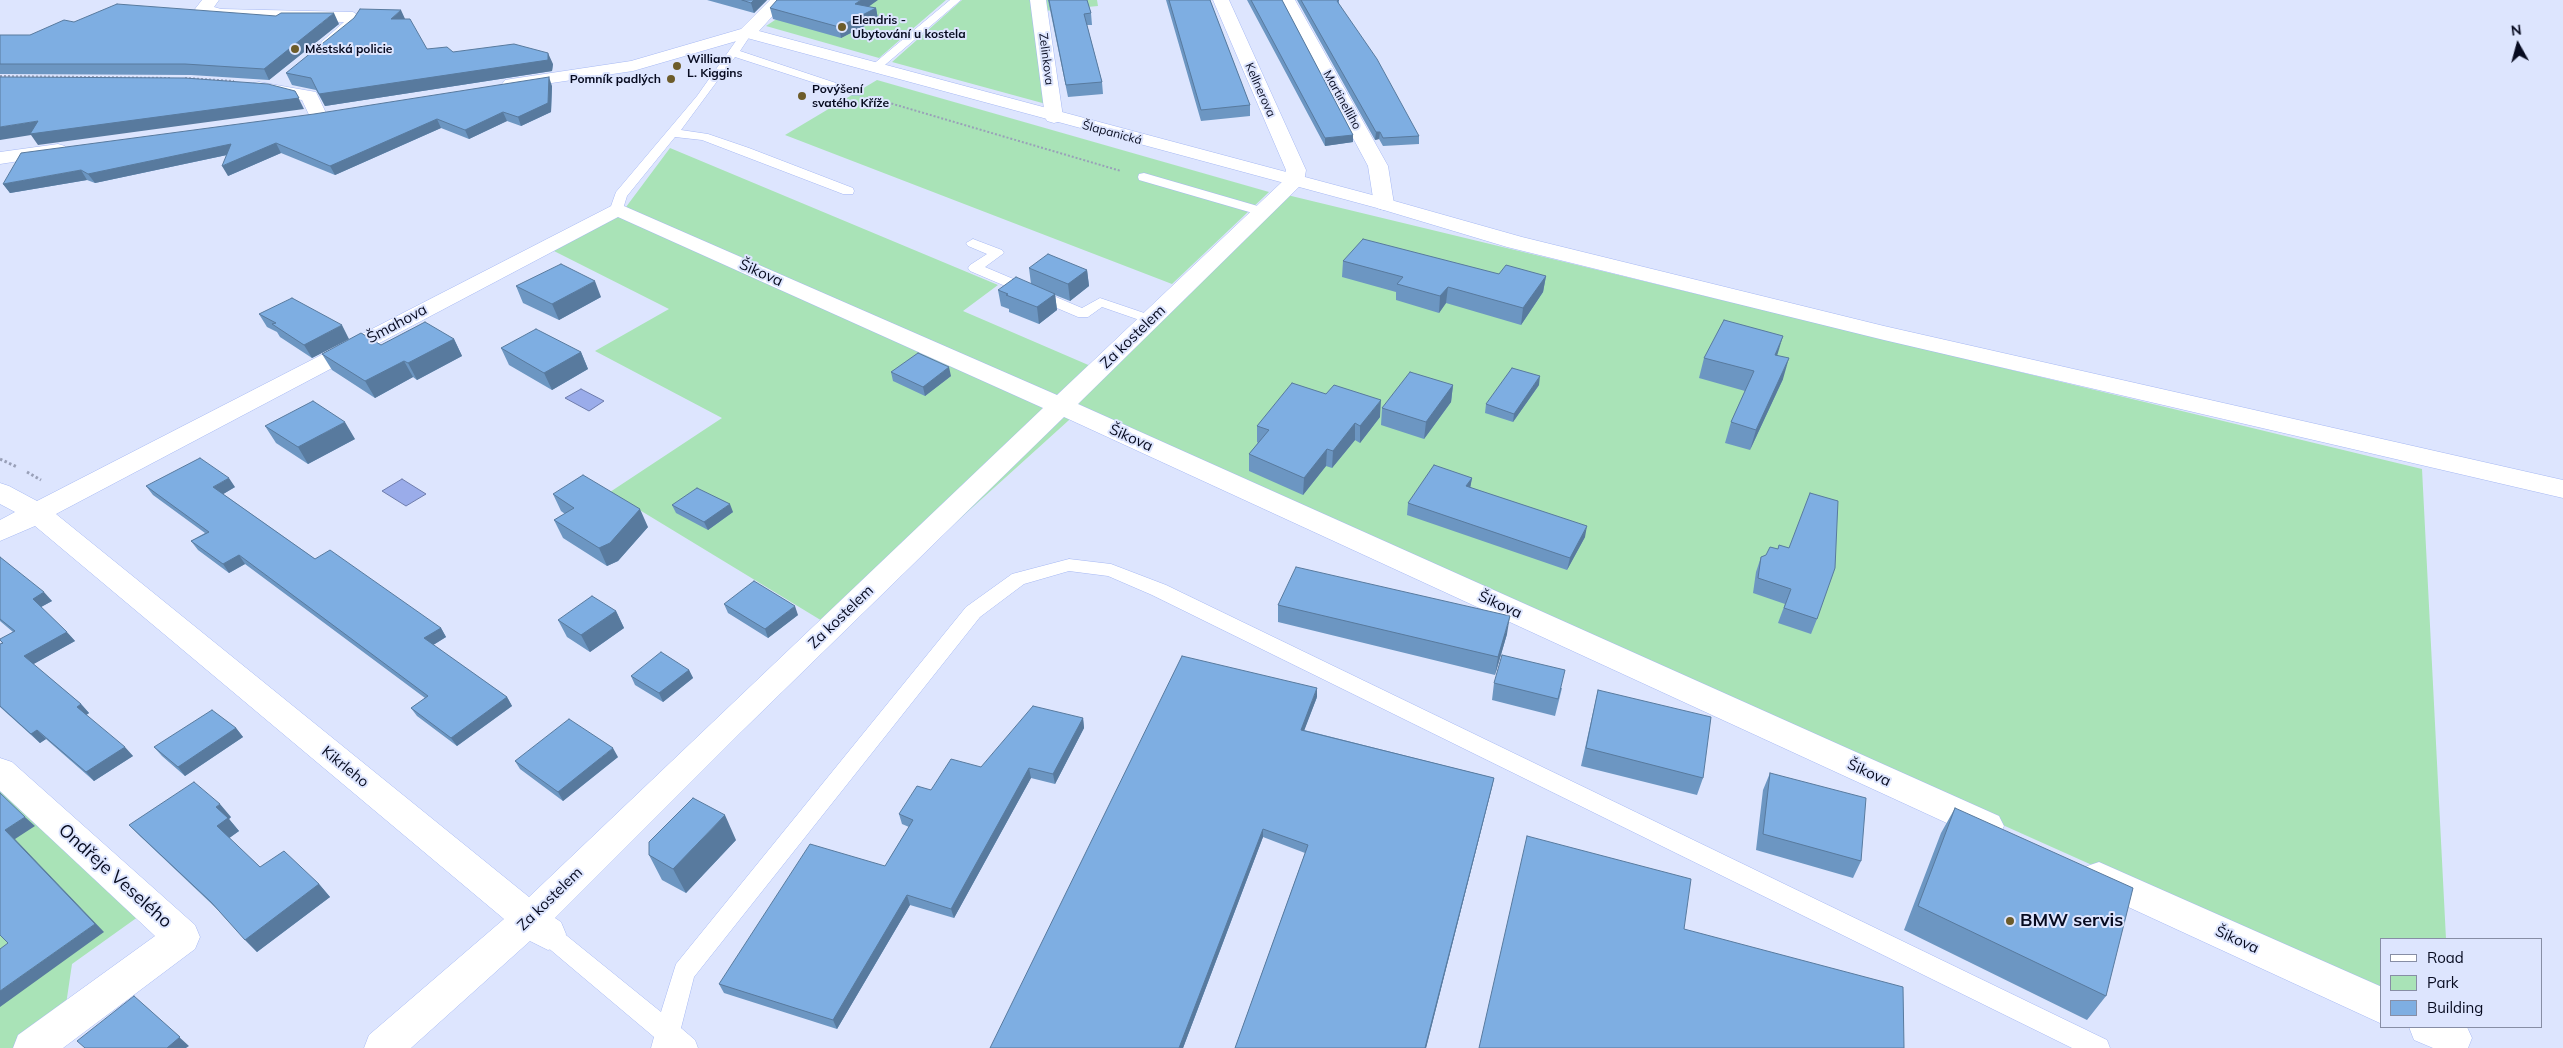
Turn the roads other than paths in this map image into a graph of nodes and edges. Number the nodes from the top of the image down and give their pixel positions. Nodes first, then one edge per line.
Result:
1 (779, 0) edge
2 (956, 0) edge
3 (1038, 0) edge
4 (1220, 0) edge
5 (1287, 0) edge
6 (215, 7) edge
7 (746, 33) junction
8 (733, 53) junction
9 (315, 55) edge
10 (875, 68) junction
11 (293, 73) edge
12 (237, 86) edge
13 (498, 86) edge
14 (276, 87) junction
15 (856, 93) road end
16 (337, 112) edge
17 (318, 115) junction
18 (298, 117) edge
19 (1054, 117) junction
20 (672, 133) junction
21 (77, 147) edge
22 (0, 158) edge
23 (1144, 177) road end
24 (1294, 182) junction
25 (848, 191) dead end
26 (1384, 204) junction
27 (616, 209) junction
28 (1263, 212) junction
29 (973, 243) dead end
30 (1151, 320) junction
31 (1061, 406) junction
32 (2563, 489) edge
33 (0, 492) edge
34 (37, 513) junction
35 (0, 532) edge
36 (0, 772) edge
37 (2011, 838) edge
38 (2074, 866) edge
39 (539, 926) junction
40 (2380, 1005) edge
41 (664, 1040) edge
42 (32, 1048) edge
43 (383, 1048) edge
44 (686, 1048) edge
45 (2098, 1048) edge

1 - 7 street
2 - 10 lane
3 - 19 street, Zelinkova
4 - 24 street, Kellnerova
5 - 26 street, Martinelliho
6 - 9 street
7 - 8 lane
7 - 10 street, Šlapanická
7 - 13 street
8 - 15 lane
8 - 20 lane
10 - 19 street, Šlapanická
11 - 14 street
12 - 14 street
14 - 17 street
16 - 17 street
17 - 18 street
19 - 24 street, Šlapanická
20 - 25 lane
20 - 27 lane
21 - 22 street
23 - 28 lane
24 - 26 street, Šlapanická
24 - 28 street, Za kostelem
26 - 32 street, Šlapanická
27 - 31 street, Šikova
27 - 34 street, Šmahova
28 - 30 street, Za kostelem
29 - 30 lane
30 - 31 street, Za kostelem
31 - 37 street, Šikova
31 - 39 street, Za kostelem
33 - 34 street, Kikrleho
34 - 35 street, Šmahova
34 - 39 street, Kikrleho
36 - 42 street, Ondřeje Veselého
38 - 40 street, Šikova
39 - 41 lane, Kikrleho
39 - 43 street, Za kostelem
41 - 44 lane, Kikrleho
41 - 45 lane

